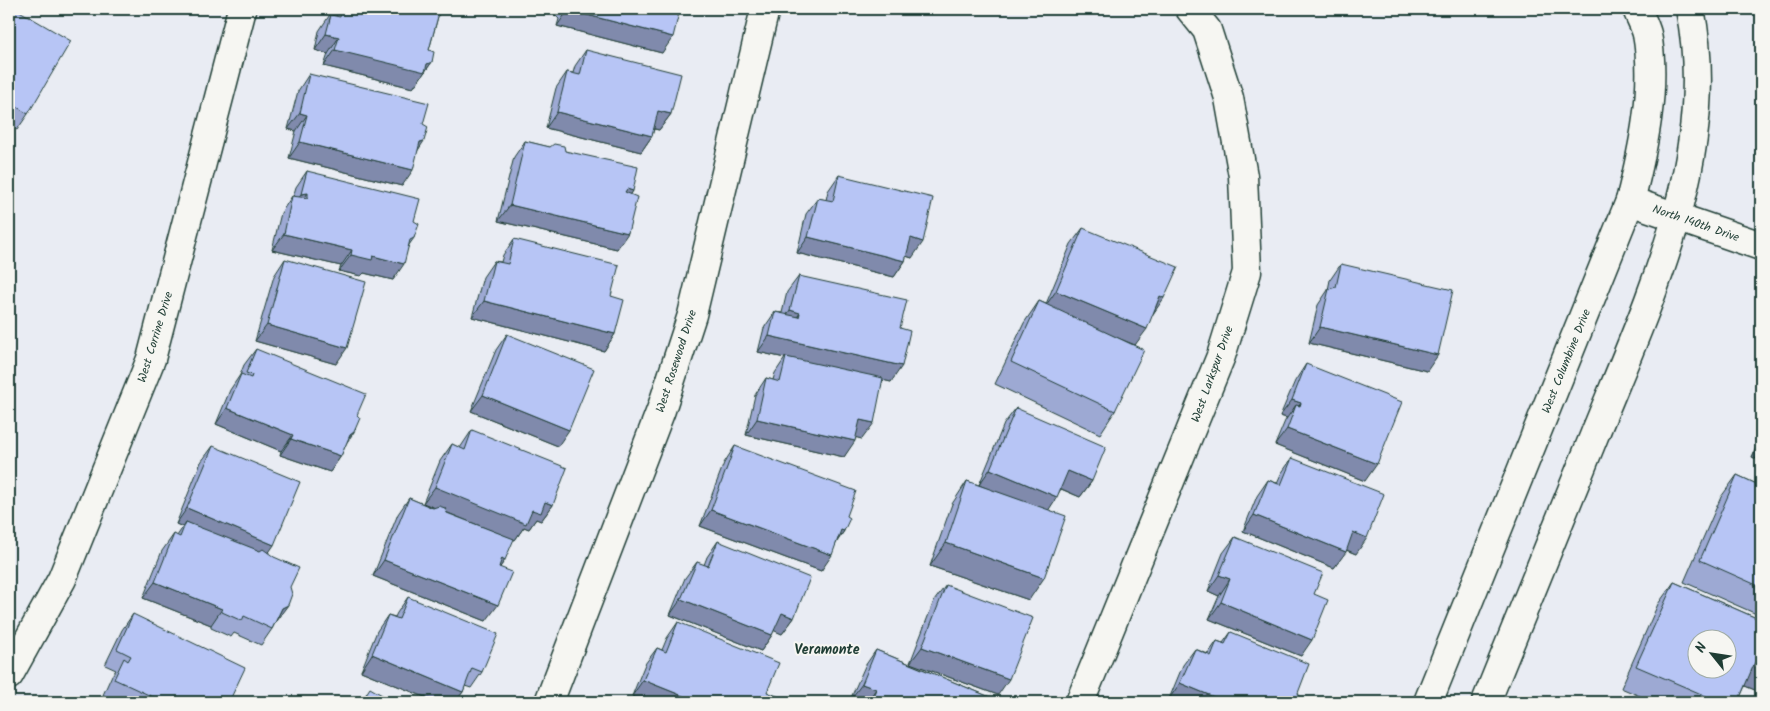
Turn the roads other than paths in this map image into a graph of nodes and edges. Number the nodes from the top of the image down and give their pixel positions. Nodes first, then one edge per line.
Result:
1 (242, 9) edge
2 (765, 9) edge
3 (1190, 9) edge
4 (1638, 9) edge
5 (1690, 9) edge
6 (1630, 201) junction
7 (1678, 216) junction
8 (1761, 246) edge
9 (9, 676) edge
10 (549, 702) edge
11 (1080, 702) edge
12 (1428, 702) edge
13 (1486, 702) edge

1 - 9 street, West Corrine Drive
2 - 10 street, West Rosewood Drive
3 - 11 street, West Larkspur Drive
4 - 6 street, West Columbine Drive
5 - 7 street
6 - 7 street, North 140th Drive
6 - 12 street, West Columbine Drive
7 - 8 street, North 140th Drive
7 - 13 street

